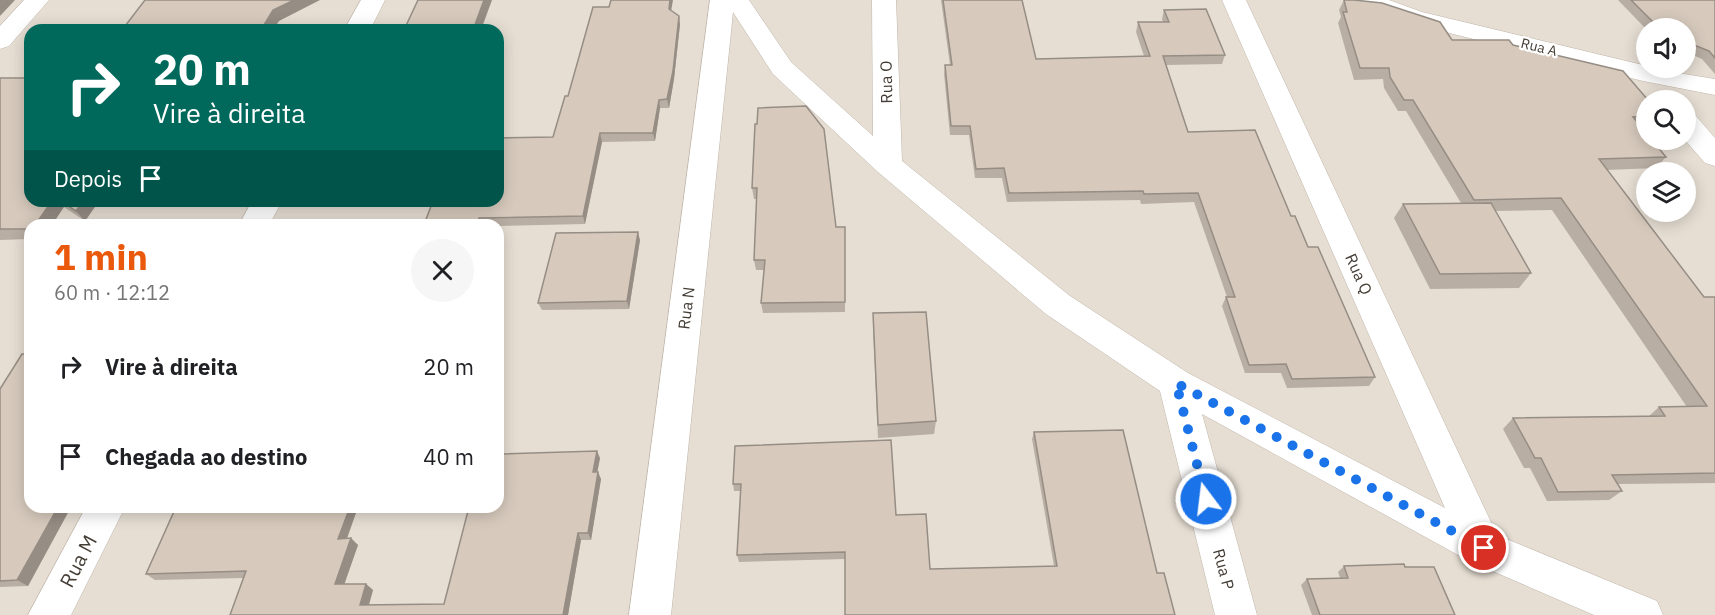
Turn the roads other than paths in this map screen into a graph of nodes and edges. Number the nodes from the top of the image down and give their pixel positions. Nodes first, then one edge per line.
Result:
1 (37, 0) edge
2 (373, 0) edge
3 (722, 0) edge
4 (737, 0) edge
5 (884, 0) edge
6 (1234, 0) edge
7 (1366, 0) edge
8 (1409, 8) edge
9 (360, 24) edge
10 (0, 41) edge
11 (1636, 71) edge
12 (1647, 78) edge
13 (1669, 78) edge
14 (1715, 87) edge
15 (1658, 90) edge
16 (1696, 134) edge
17 (1715, 156) edge
18 (888, 165) junction
19 (1176, 383) junction
20 (103, 513) edge
21 (1484, 548) junction
22 (49, 615) edge
23 (650, 615) edge
24 (1236, 615) edge
25 (1642, 615) edge

1 - 10 street
2 - 9 street
3 - 23 street, Rua N
4 - 18 street
5 - 18 street, Rua O
6 - 21 street, Rua Q
7 - 8 street, Rua A
8 - 11 street, Rua A
12 - 15 street
13 - 14 street, Rua A
16 - 17 street
18 - 19 street
19 - 21 street
19 - 24 street, Rua P
20 - 22 street, Rua M
21 - 25 street

